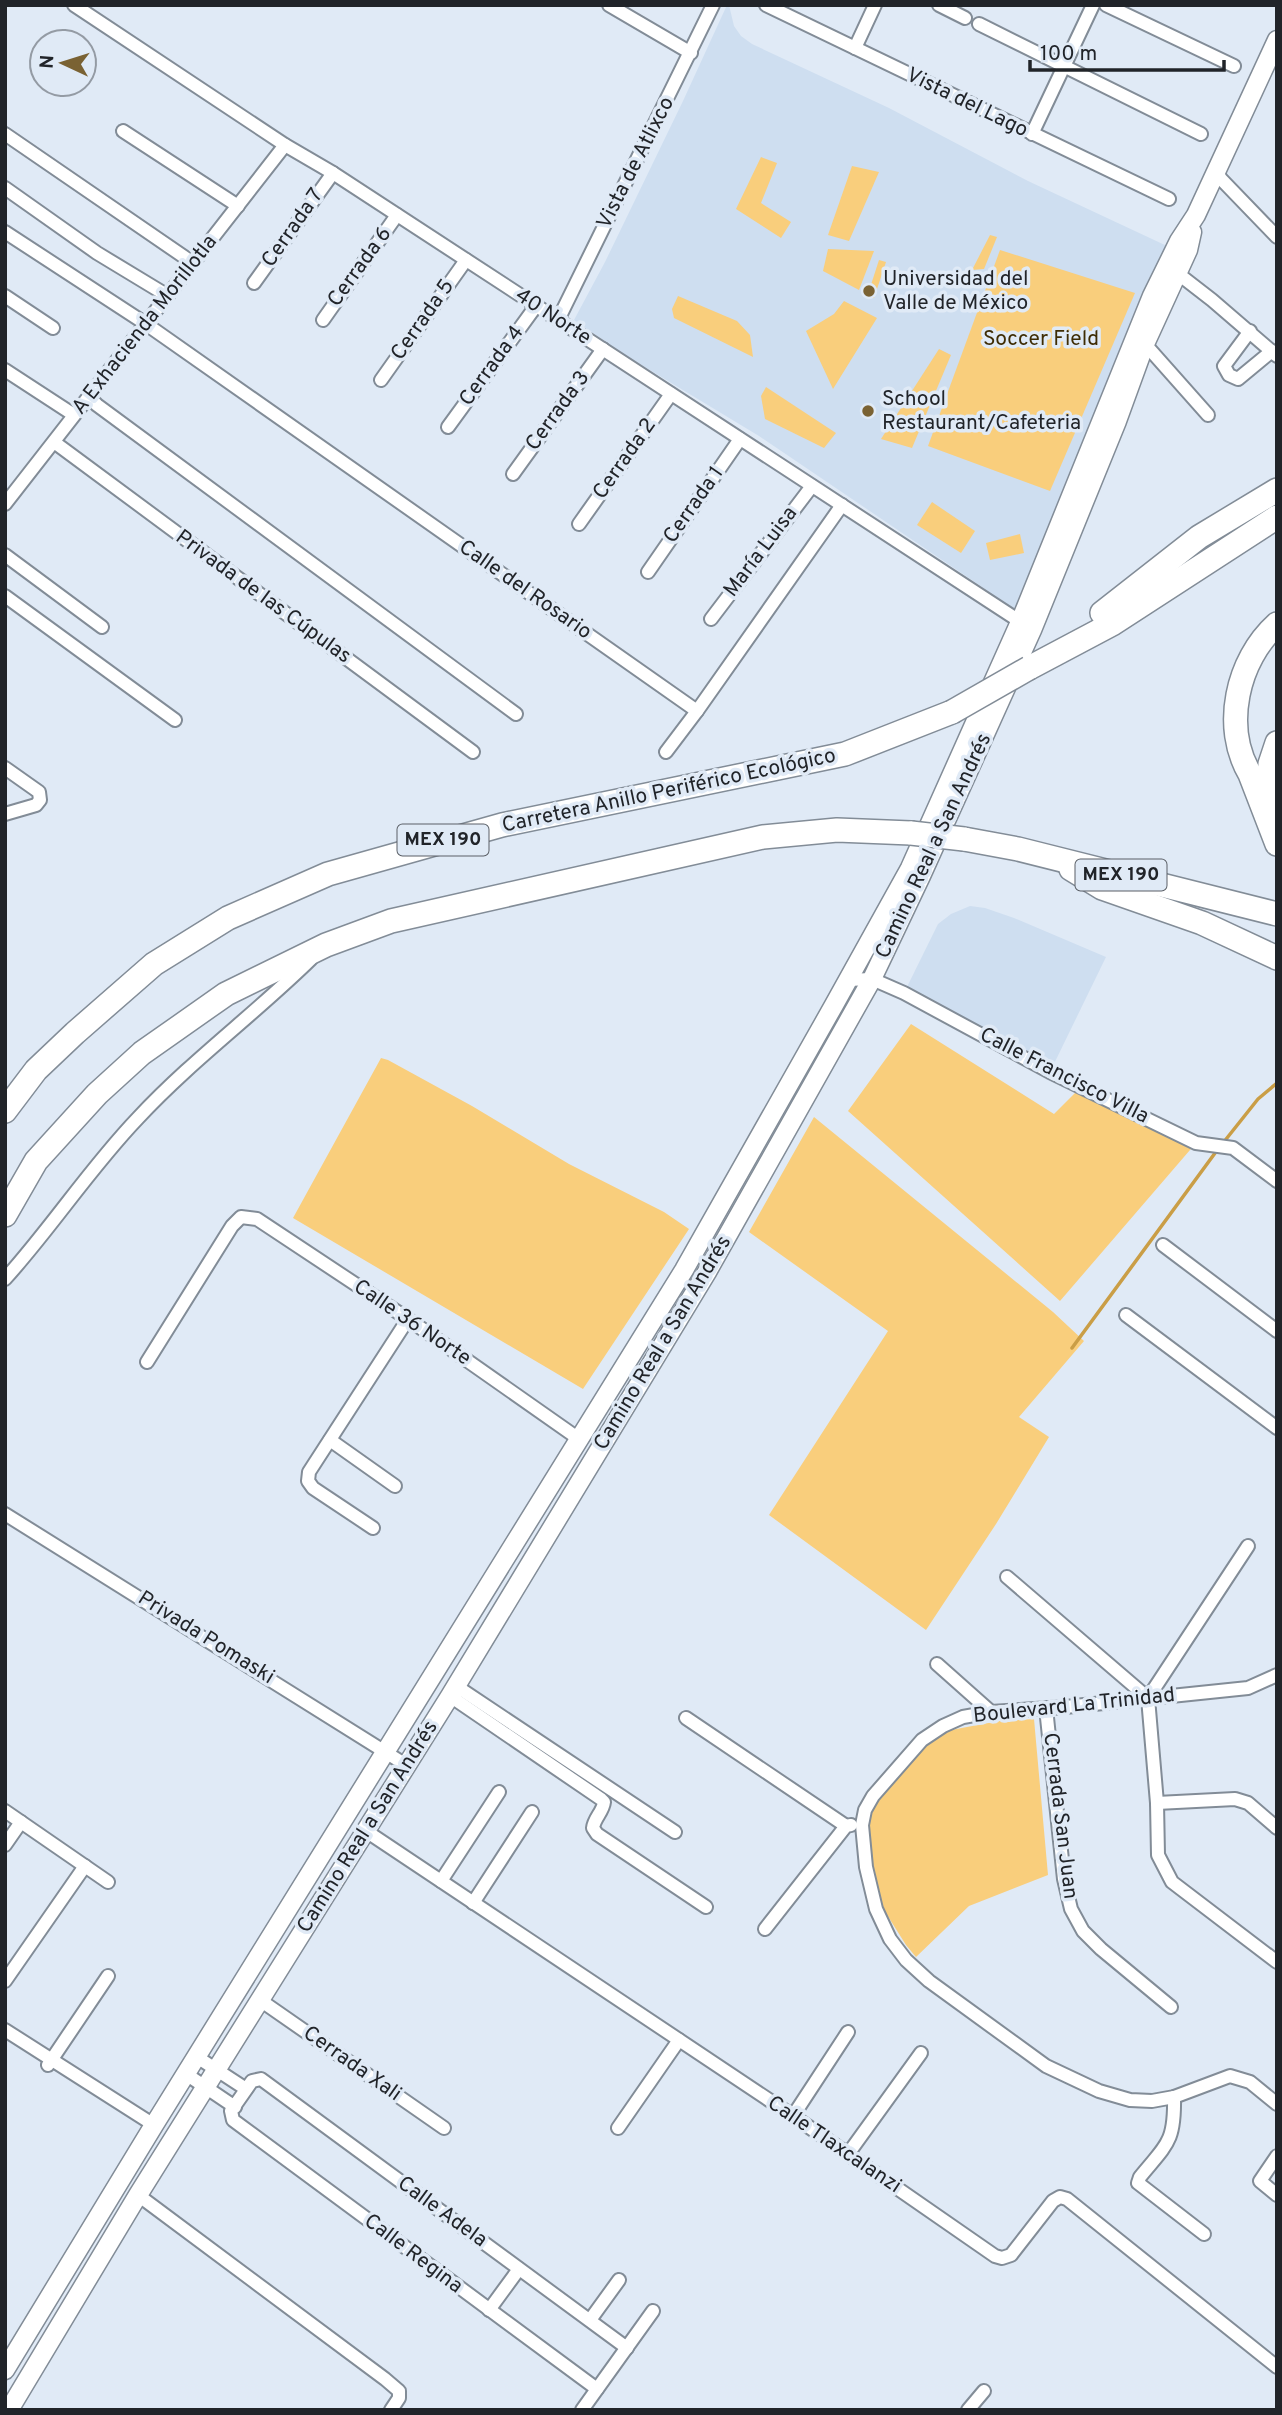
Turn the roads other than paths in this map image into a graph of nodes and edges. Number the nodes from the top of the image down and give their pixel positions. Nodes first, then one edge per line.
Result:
1 (74, 5) edge
2 (609, 5) edge
3 (713, 5) edge
4 (766, 5) edge
5 (875, 5) edge
6 (939, 5) edge
7 (1093, 5) edge
8 (1106, 5) edge
9 (965, 18) dead end
10 (979, 24) dead end
11 (1277, 40) edge
12 (855, 48) junction
13 (691, 53) junction
14 (1234, 65) dead end
15 (1064, 66) junction
16 (123, 131) dead end
17 (5, 134) edge
18 (1031, 134) junction
19 (1201, 134) dead end
20 (285, 145) junction
21 (1216, 171) junction
22 (333, 173) junction
23 (8, 189) edge
24 (1169, 200) dead end
25 (238, 206) junction
26 (397, 215) junction
27 (5, 232) edge
28 (1277, 237) edge
29 (466, 260) junction
30 (193, 263) junction
31 (1173, 270) junction
32 (254, 283) dead end
33 (5, 296) edge
34 (167, 296) junction
35 (536, 306) junction
36 (323, 320) dead end
37 (558, 320) junction
38 (146, 324) junction
39 (53, 328) dead end
40 (1250, 331) junction
41 (1145, 344) junction
42 (603, 349) junction
43 (1274, 353) edge
44 (5, 370) edge
45 (381, 380) dead end
46 (671, 394) junction
47 (89, 397) junction
48 (74, 415) junction
49 (1208, 415) dead end
50 (448, 427) dead end
51 (740, 439) junction
52 (54, 442) junction
53 (513, 474) dead end
54 (812, 486) junction
55 (1277, 490) edge
56 (5, 504) edge
57 (842, 505) junction
58 (1277, 517) edge
59 (579, 524) dead end
60 (5, 555) edge
61 (648, 572) dead end
62 (5, 596) edge
63 (710, 619) dead end
64 (1277, 624) edge
65 (1026, 626) junction
66 (102, 627) dead end
67 (1038, 663) junction
68 (697, 711) junction
69 (516, 714) dead end
70 (175, 720) dead end
71 (1277, 743) edge
72 (472, 751) dead end
73 (666, 752) dead end
74 (5, 768) edge
75 (5, 814) edge
76 (1268, 819) junction
77 (1277, 844) edge
78 (1058, 859) junction
79 (1277, 914) edge
80 (326, 945) junction
81 (1277, 958) edge
82 (872, 979) junction
83 (847, 980) junction
84 (5, 1111) edge
85 (750, 1153) junction
86 (771, 1160) junction
87 (1277, 1181) edge
88 (5, 1215) edge
89 (1163, 1245) dead end
90 (5, 1279) edge
91 (1126, 1315) dead end
92 (408, 1319) junction
93 (1277, 1331) edge
94 (147, 1362) dead end
95 (1277, 1428) edge
96 (579, 1439) junction
97 (330, 1440) junction
98 (395, 1486) dead end
99 (5, 1514) edge
100 (373, 1528) dead end
101 (1248, 1546) dead end
102 (1007, 1577) dead end
103 (482, 1596) junction
104 (503, 1609) junction
105 (937, 1664) dead end
106 (1275, 1680) edge
107 (453, 1691) junction
108 (1148, 1698) junction
109 (1046, 1708) junction
110 (992, 1712) junction
111 (686, 1718) dead end
112 (386, 1751) junction
113 (406, 1765) junction
114 (499, 1792) dead end
115 (1157, 1803) junction
116 (5, 1811) edge
117 (532, 1812) dead end
118 (21, 1822) junction
119 (862, 1825) junction
120 (846, 1826) junction
121 (1277, 1828) edge
122 (366, 1830) junction
123 (676, 1832) dead end
124 (5, 1845) edge
125 (85, 1866) junction
126 (440, 1881) junction
127 (108, 1882) dead end
128 (473, 1903) junction
129 (706, 1907) dead end
130 (765, 1929) dead end
131 (1277, 1962) edge
132 (7, 1974) edge
133 (108, 1976) dead end
134 (260, 2000) junction
135 (1171, 2007) dead end
136 (5, 2030) edge
137 (848, 2032) dead end
138 (679, 2040) junction
139 (921, 2053) dead end
140 (197, 2057) junction
141 (50, 2063) junction
142 (216, 2070) junction
143 (187, 2074) junction
144 (205, 2086) junction
145 (246, 2089) junction
146 (1174, 2097) junction
147 (1277, 2104) edge
148 (233, 2111) junction
149 (793, 2116) junction
150 (444, 2128) dead end
151 (618, 2128) dead end
152 (152, 2129) junction
153 (848, 2154) junction
154 (1277, 2156) edge
155 (138, 2195) junction
156 (1277, 2195) edge
157 (1204, 2234) dead end
158 (519, 2269) junction
159 (620, 2280) dead end
160 (489, 2310) junction
161 (653, 2311) dead end
162 (590, 2320) junction
163 (627, 2348) junction
164 (1277, 2367) edge
165 (5, 2370) edge
166 (597, 2389) junction
167 (984, 2391) dead end
168 (9, 2410) edge
169 (391, 2410) edge
170 (582, 2410) edge
171 (968, 2410) edge

1 - 20 street, 40 Norte
2 - 13 street
3 - 13 street, Vista de Atlixco
4 - 12 street, Vista del Lago
5 - 12 street
6 - 9 street
7 - 15 street
8 - 14 street
10 - 15 street
11 - 21 main road, Camino Real a San Andrés
12 - 18 street, Vista del Lago
13 - 37 street, Vista de Atlixco
15 - 18 street
15 - 19 street
16 - 25 street
17 - 30 street
18 - 24 street, Vista del Lago
20 - 22 street, 40 Norte
20 - 25 street, A Exhacienda Morillotla
21 - 28 street
21 - 31 main road, Camino Real a San Andrés
22 - 26 street, 40 Norte
22 - 32 street, Cerrada 7
23 - 34 street
25 - 30 street, A Exhacienda Morillotla
26 - 29 street, 40 Norte
26 - 36 street, Cerrada 6
27 - 38 street, Calle del Rosario
29 - 35 street, 40 Norte
29 - 45 street, Cerrada 5
30 - 34 street, A Exhacienda Morillotla
31 - 40 street
31 - 41 main road, Camino Real a San Andrés
31 - 65 main road, Camino Real a San Andrés
33 - 39 street
34 - 38 street, A Exhacienda Morillotla
35 - 37 street, 40 Norte
35 - 50 street, Cerrada 4
37 - 42 street, 40 Norte
38 - 47 street, A Exhacienda Morillotla
38 - 68 street, Calle del Rosario
40 - 43 street
40 - 43 street
41 - 49 street
41 - 65 main road, Camino Real a San Andrés
42 - 46 street, 40 Norte
42 - 53 street, Cerrada 3
44 - 48 street
46 - 51 street, 40 Norte
46 - 59 street, Cerrada 2
47 - 48 street, A Exhacienda Morillotla
47 - 69 street
48 - 52 street, A Exhacienda Morillotla
51 - 54 street, 40 Norte
51 - 61 street, Cerrada 1
52 - 56 street, A Exhacienda Morillotla
52 - 72 street, Privada de las Cúpulas
54 - 57 street, 40 Norte
54 - 63 street, María Luisa
55 - 67 highway
57 - 65 street, 40 Norte
57 - 68 street
58 - 67 highway
60 - 66 street
62 - 70 street
64 - 76 highway
65 - 82 main road, Camino Real a San Andrés
65 - 83 main road, Camino Real a San Andrés
67 - 84 highway, Carretera Anillo Periférico Ecológico / MEX 190, bridge
68 - 73 street
71 - 76 highway
74 - 75 street
76 - 77 highway
78 - 79 highway, MEX 190
78 - 80 highway, MEX 190, bridge
78 - 81 highway
80 - 88 highway
80 - 90 street
82 - 83 street, Calle Francisco Villa
82 - 86 main road, Camino Real a San Andrés
82 - 87 street, Calle Francisco Villa
83 - 85 main road, Camino Real a San Andrés
85 - 86 main road
85 - 96 main road, Camino Real a San Andrés
86 - 104 main road, Camino Real a San Andrés
89 - 93 street
91 - 95 street
92 - 94 street, Calle 36 Norte
92 - 96 street, Calle 36 Norte
92 - 97 street
96 - 103 main road, Camino Real a San Andrés
97 - 98 street
97 - 100 street
99 - 112 street, Privada Pomaski
101 - 108 street
102 - 108 street
103 - 104 main road
103 - 112 main road, Camino Real a San Andrés
104 - 107 main road, Camino Real a San Andrés
105 - 110 street
106 - 108 street, Boulevard La Trinidad
107 - 113 main road, Camino Real a San Andrés
107 - 123 street
107 - 129 street
108 - 109 street, Boulevard La Trinidad
108 - 115 street
109 - 110 street, Boulevard La Trinidad
109 - 135 street, Cerrada San Juan
110 - 119 street, Boulevard La Trinidad
111 - 120 street
112 - 113 street, Privada Pomaski
112 - 140 main road, Camino Real a San Andrés
113 - 122 main road, Camino Real a San Andrés
114 - 126 street
115 - 121 street
115 - 131 street
116 - 118 street
117 - 128 street
118 - 124 street
118 - 125 street
119 - 120 street
119 - 146 street, Boulevard La Trinidad
120 - 130 street
122 - 126 street, Calle Tlaxcalanzi
122 - 134 main road, Camino Real a San Andrés
125 - 127 street
125 - 132 street
126 - 128 street, Calle Tlaxcalanzi
128 - 138 street, Calle Tlaxcalanzi
133 - 141 street
134 - 142 main road, Camino Real a San Andrés
134 - 150 street, Cerrada Xali
136 - 141 street
137 - 149 street
138 - 149 street, Calle Tlaxcalanzi
138 - 151 street
139 - 153 street
140 - 142 street
140 - 143 main road, Camino Real a San Andrés
141 - 152 street
142 - 144 main road, Camino Real a San Andrés
142 - 145 street
143 - 144 street, Calle Regina
143 - 152 main road, Camino Real a San Andrés
144 - 148 street, Calle Regina
144 - 155 main road, Camino Real a San Andrés
145 - 148 street
145 - 158 street, Calle Adela
146 - 147 street, Boulevard La Trinidad
146 - 157 street
148 - 160 street, Calle Regina
149 - 153 street, Calle Tlaxcalanzi
152 - 165 main road, Camino Real a San Andrés
153 - 164 street, Calle Tlaxcalanzi
154 - 156 street
155 - 168 main road, Camino Real a San Andrés
155 - 169 street
158 - 160 street
158 - 162 street, Calle Adela
159 - 162 street
160 - 166 street, Calle Regina
161 - 163 street
162 - 163 street, Calle Adela
163 - 166 street
166 - 170 street
167 - 171 street

